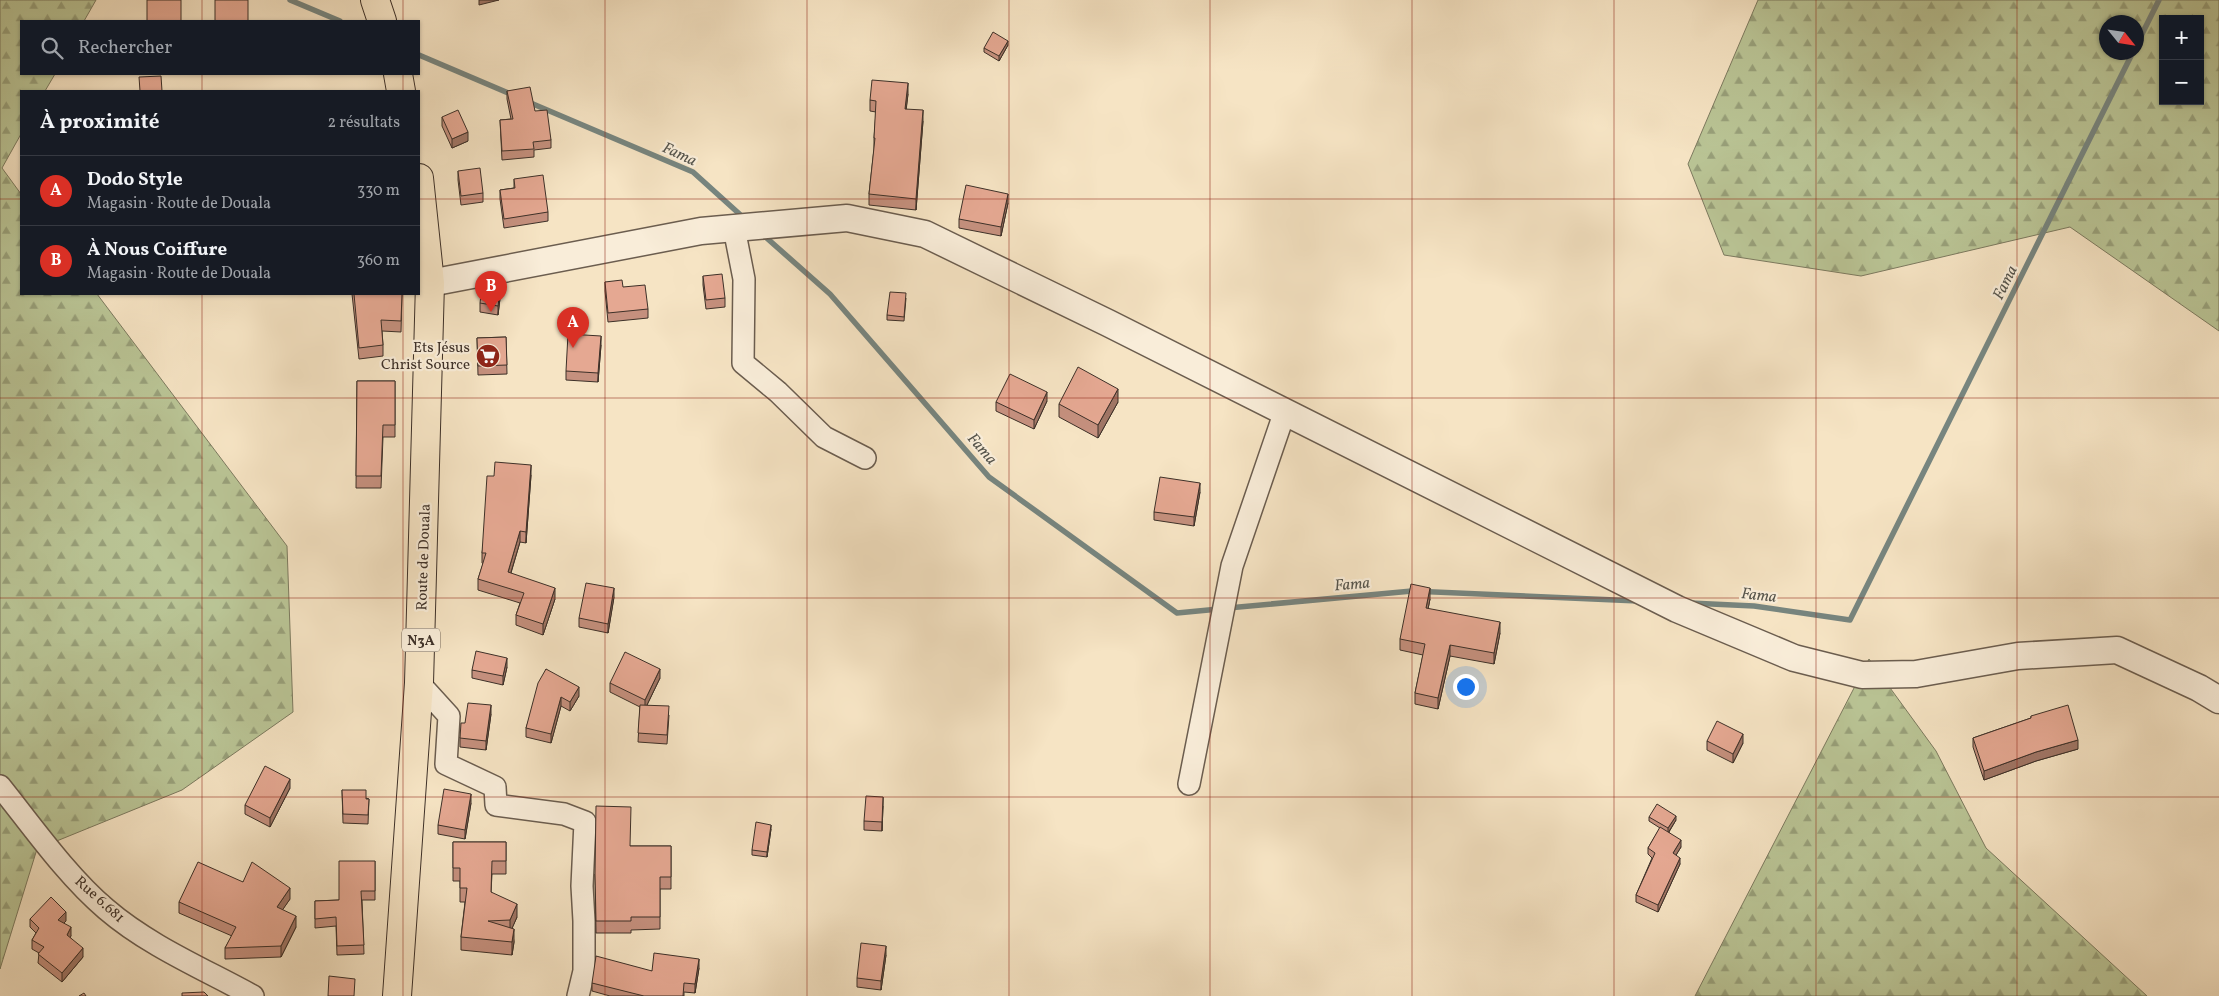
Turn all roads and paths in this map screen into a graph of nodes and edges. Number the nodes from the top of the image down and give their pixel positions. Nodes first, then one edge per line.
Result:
1 (375, 0) edge
2 (382, 20) edge
3 (398, 75) edge
4 (401, 90) edge
5 (420, 188) edge
6 (734, 228) junction
7 (430, 283) junction
8 (1285, 411) junction
9 (865, 458) dead end
10 (419, 683) junction
11 (2219, 700) edge
12 (1189, 784) dead end
13 (0, 786) edge
14 (253, 996) edge
15 (397, 996) edge
16 (578, 996) edge

1 - 2 highway
3 - 4 highway
5 - 7 highway, Route de Douala / N3A
6 - 7 street
6 - 8 street
6 - 9 street
7 - 10 highway, Route de Douala / N3A
8 - 11 street
8 - 12 street
10 - 15 highway, Route de Douala / N3A
10 - 16 street
13 - 14 street, Rue 6.681

